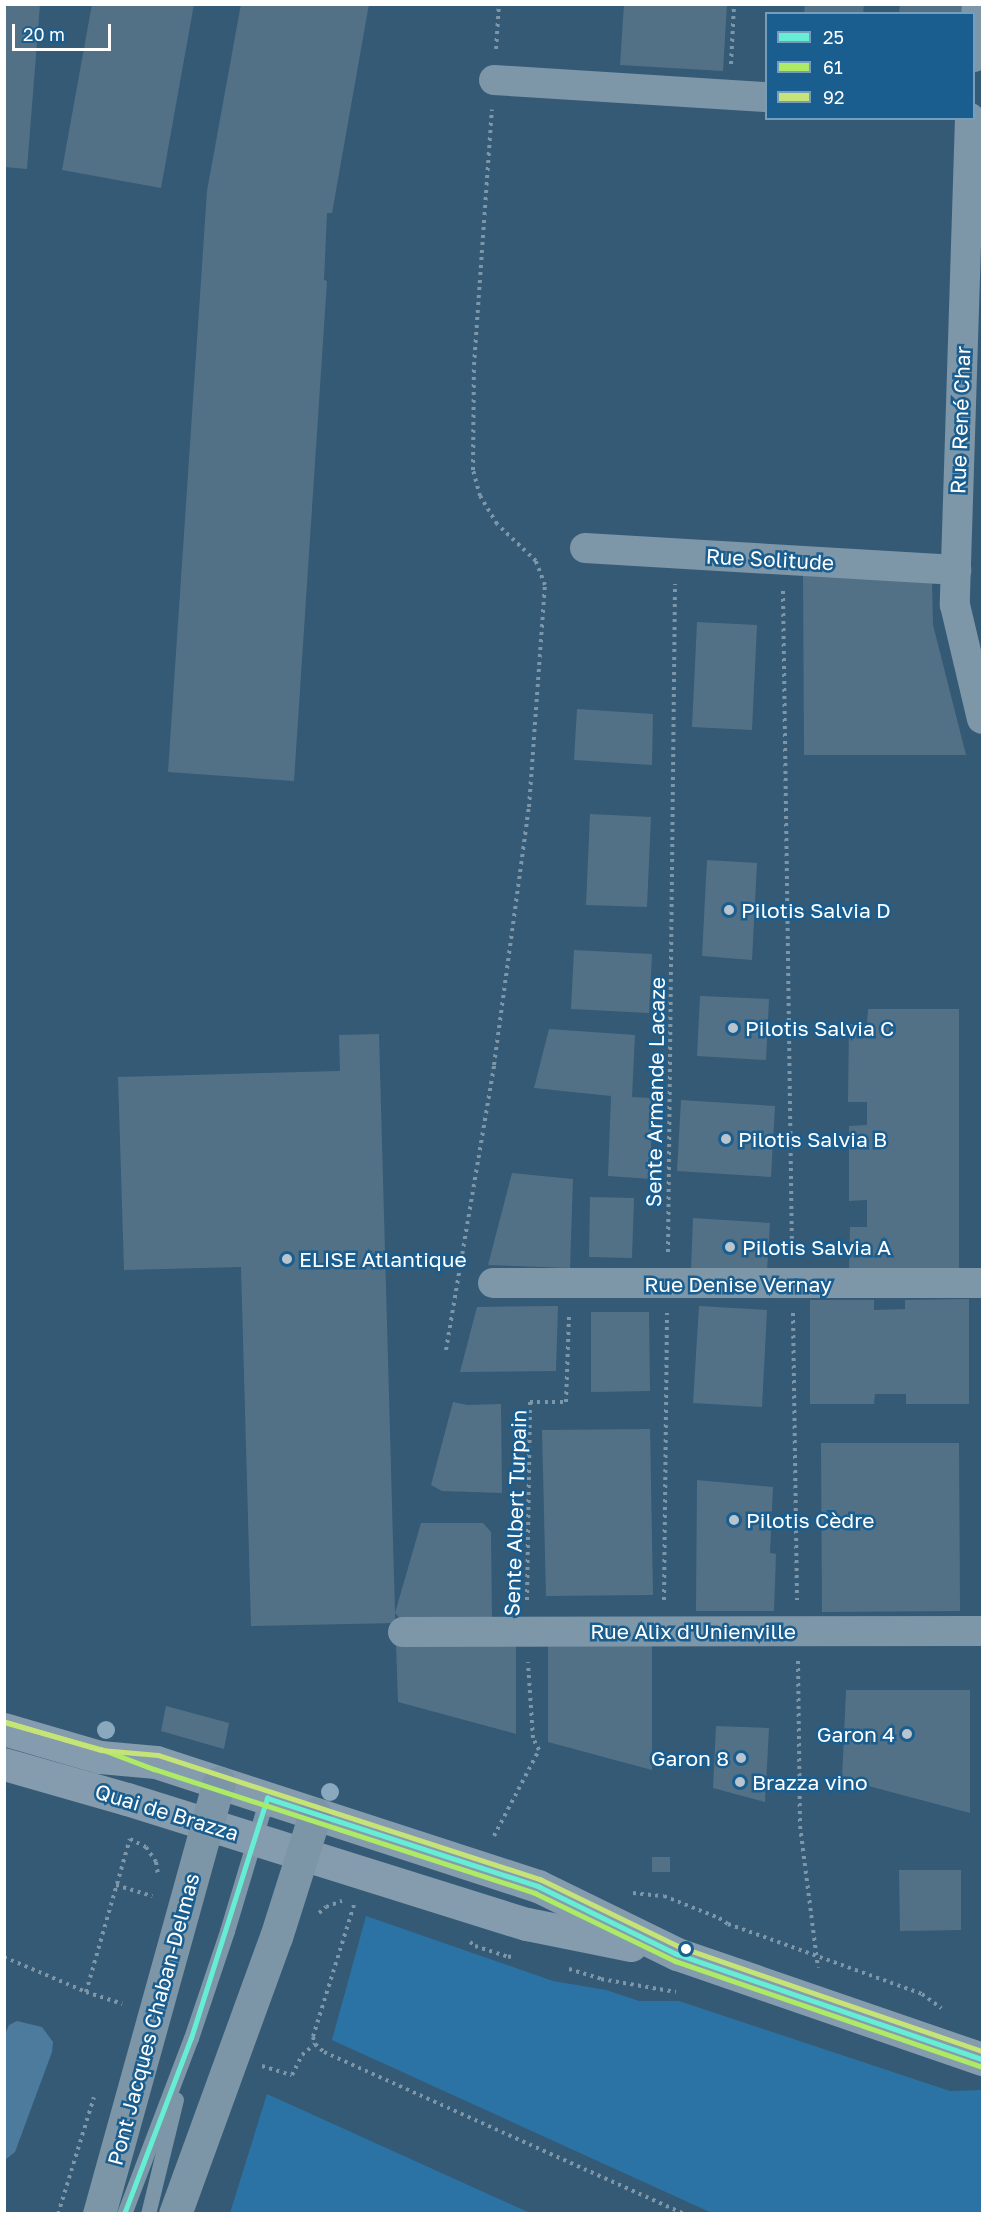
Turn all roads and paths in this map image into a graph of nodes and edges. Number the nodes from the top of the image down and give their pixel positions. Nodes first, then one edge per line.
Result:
1 (499, 4) edge
2 (734, 4) edge
3 (977, 4) edge
4 (975, 39) edge
5 (494, 80) junction
6 (730, 95) junction
7 (765, 97) edge
8 (970, 120) edge
9 (585, 548) dead end
10 (675, 554) junction
11 (956, 570) junction
12 (982, 718) edge
13 (493, 1283) dead end
14 (982, 1283) edge
15 (570, 1284) junction
16 (668, 1284) junction
17 (446, 1350) dead end
18 (526, 1631) junction
19 (664, 1631) junction
20 (982, 1631) edge
21 (403, 1632) dead end
22 (4, 1714) edge
23 (4, 1729) edge
24 (156, 1762) junction
25 (4, 1764) edge
26 (219, 1782) junction
27 (267, 1798) junction
28 (315, 1814) junction
29 (207, 1824) junction
30 (256, 1839) junction
31 (492, 1840) dead end
32 (303, 1854) junction
33 (159, 1880) dead end
34 (116, 1885) junction
35 (156, 1888) dead end
36 (625, 1893) dead end
37 (311, 1920) dead end
38 (464, 1936) dead end
39 (677, 1954) junction
40 (523, 1955) dead end
41 (4, 1957) edge
42 (567, 1969) dead end
43 (86, 1992) junction
44 (677, 1992) dead end
45 (122, 2004) dead end
46 (946, 2013) dead end
47 (191, 2038) junction
48 (315, 2044) junction
49 (982, 2059) edge
50 (271, 2069) dead end
51 (65, 2192) dead end
52 (112, 2211) edge
53 (58, 2214) edge
54 (148, 2214) edge
55 (175, 2214) edge
56 (685, 2214) edge

1 - 5 path
2 - 6 path
3 - 4 street
5 - 6 street
5 - 17 path
6 - 7 street
8 - 11 street, Rue René Char
9 - 10 street, Rue Solitude
10 - 11 street, Rue Solitude
10 - 16 path, Sente Armande Lacaze
11 - 12 street, Rue René Char
13 - 15 street, Rue Denise Vernay
14 - 16 street, Rue Denise Vernay
15 - 16 street, Rue Denise Vernay
15 - 18 path, Sente Albert Turpain
16 - 19 path, Sente Armande Lacaze
18 - 19 street, Rue Alix d'Unienville
18 - 21 street, Rue Alix d'Unienville
18 - 31 path
19 - 20 street, Rue Alix d'Unienville
22 - 24 lane
23 - 24 main road, Quai de Brazza
24 - 26 main road, Quai de Brazza
25 - 29 main road, Quai de Brazza
26 - 27 main road, Quai de Brazza
26 - 29 main road, Pont Jacques Chaban-Delmas
27 - 28 main road, Quai de Brazza
27 - 30 lane
28 - 32 main road
28 - 39 main road, Quai de Brazza
29 - 30 main road, Quai de Brazza
29 - 52 main road, Pont Jacques Chaban-Delmas
30 - 32 main road, Quai de Brazza
30 - 47 lane
32 - 39 main road, Quai de Brazza
32 - 55 main road
33 - 34 path
34 - 35 path
34 - 43 path
36 - 46 path
37 - 48 path
38 - 40 path
39 - 49 main road, Quai de Brazza
41 - 43 path
42 - 44 path
43 - 45 path
47 - 52 lane
47 - 54 lane
48 - 50 path
48 - 56 path
51 - 53 path

